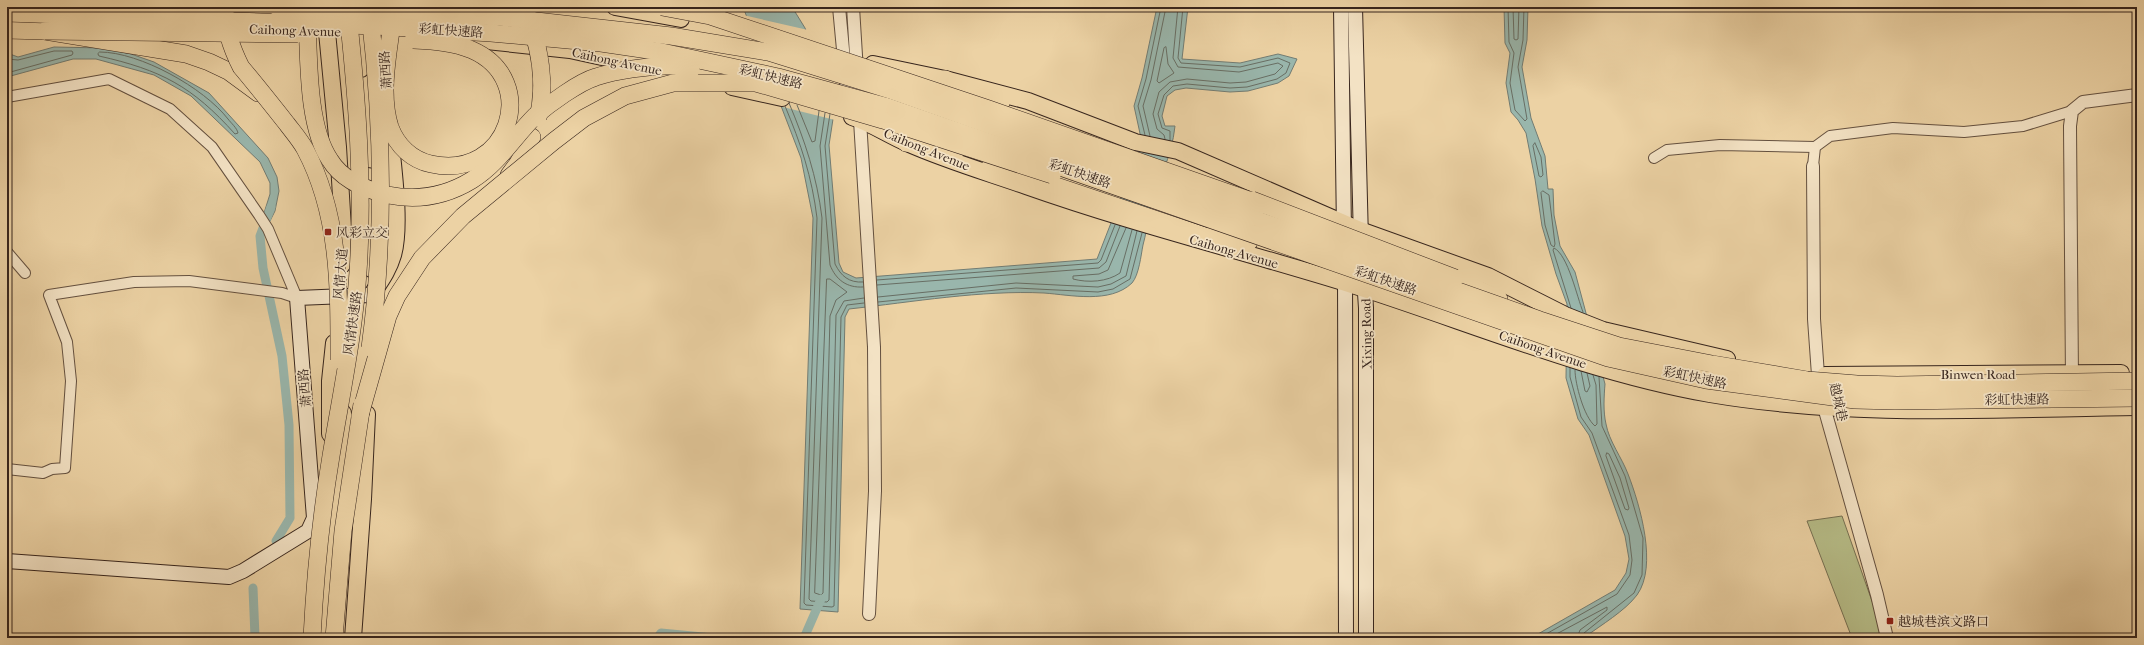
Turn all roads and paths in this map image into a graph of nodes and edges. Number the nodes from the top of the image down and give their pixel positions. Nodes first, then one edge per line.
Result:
1 (225, 7) edge
2 (277, 7) edge
3 (306, 7) edge
4 (324, 7) edge
5 (347, 7) edge
6 (357, 7) edge
7 (369, 7) edge
8 (380, 7) edge
9 (394, 7) edge
10 (524, 7) edge
11 (615, 7) edge
12 (662, 7) edge
13 (684, 7) edge
14 (839, 7) edge
15 (853, 7) edge
16 (1341, 7) edge
17 (1355, 7) edge
18 (7, 13) edge
19 (710, 16) junction
20 (7, 20) edge
21 (40, 26) junction
22 (7, 30) edge
23 (327, 31) junction
24 (359, 32) junction
25 (383, 34) junction
26 (849, 59) junction
27 (945, 79) junction
28 (756, 83) junction
29 (2137, 94) edge
30 (7, 97) edge
31 (269, 102) junction
32 (2072, 111) junction
33 (850, 117) junction
34 (390, 141) junction
35 (906, 143) junction
36 (1816, 147) junction
37 (1654, 158) dead end
38 (1813, 166) joint
39 (367, 169) junction
40 (501, 184) junction
41 (1263, 205) junction
42 (1360, 230) junction
43 (1249, 242) junction
44 (7, 252) edge
45 (25, 273) dead end
46 (1345, 283) junction
47 (1365, 289) junction
48 (371, 295) junction
49 (341, 297) junction
50 (297, 298) junction
51 (1540, 320) junction
52 (1546, 336) junction
53 (2072, 373) junction
54 (2137, 373) edge
55 (1818, 375) junction
56 (2137, 382) edge
57 (2137, 398) edge
58 (2137, 406) edge
59 (1824, 407) junction
60 (2073, 408) junction
61 (360, 415) junction
62 (7, 470) edge
63 (324, 503) junction
64 (7, 561) edge
65 (869, 614) dead end
66 (312, 638) edge
67 (324, 638) edge
68 (334, 638) edge
69 (353, 638) edge
70 (1346, 638) edge
71 (1366, 638) edge
72 (1887, 638) edge

1 - 31 highway, bridge
2 - 51 highway, 彩虹快速路, bridge
3 - 28 highway, bridge
4 - 23 main road, 风情大道
5 - 63 highway, 风情快速路, bridge
6 - 24 main road
7 - 61 highway, 风情快速路, bridge
8 - 25 main road, 萧西路
9 - 21 highway, bridge
10 - 40 highway, bridge
11 - 26 main road, bridge
12 - 19 highway, bridge
13 - 19 highway, bridge
14 - 26 street
15 - 26 street
16 - 46 main road, Xixing Road
17 - 42 main road, Xixing Road
18 - 52 highway, 彩虹快速路, bridge
19 - 41 highway, bridge
20 - 21 main road, Caihong Avenue
21 - 22 highway
21 - 23 main road, Caihong Avenue
21 - 31 highway, bridge
23 - 24 main road, Caihong Avenue
23 - 49 main road, 风情大道
24 - 25 main road, Caihong Avenue
24 - 39 main road
25 - 33 main road, Caihong Avenue
25 - 34 main road, 萧西路
26 - 27 main road
26 - 33 street
27 - 41 highway, bridge
27 - 42 main road
28 - 40 highway, bridge
28 - 43 highway, bridge
29 - 32 street
30 - 50 street
31 - 63 highway, bridge
32 - 36 street
32 - 53 street
33 - 35 main road, Caihong Avenue
33 - 65 street
34 - 39 main road
34 - 48 main road, 萧西路
35 - 43 highway
35 - 46 main road, Caihong Avenue
36 - 37 street
36 - 38 street
38 - 55 street, 越城巷
39 - 48 main road
40 - 61 highway, bridge
41 - 51 highway, bridge
42 - 47 main road, Xixing Road
42 - 55 main road
43 - 52 highway, bridge
44 - 45 street
46 - 47 main road, Caihong Avenue
46 - 70 main road, Xixing Road
47 - 59 main road, Caihong Avenue
47 - 71 main road, Xixing Road
48 - 49 main road
48 - 69 main road
49 - 50 main road
49 - 67 main road, 风情大道
50 - 62 street
50 - 64 main road, 萧西路
51 - 56 highway, 彩虹快速路, bridge
52 - 57 highway, 彩虹快速路, bridge
53 - 54 main road, Binwen Road
53 - 55 main road, Binwen Road
53 - 60 street
55 - 59 street, 越城巷
58 - 60 main road
59 - 60 main road
59 - 72 street, 越城巷
61 - 68 highway, 风情快速路, bridge
63 - 66 highway, 风情快速路, bridge

